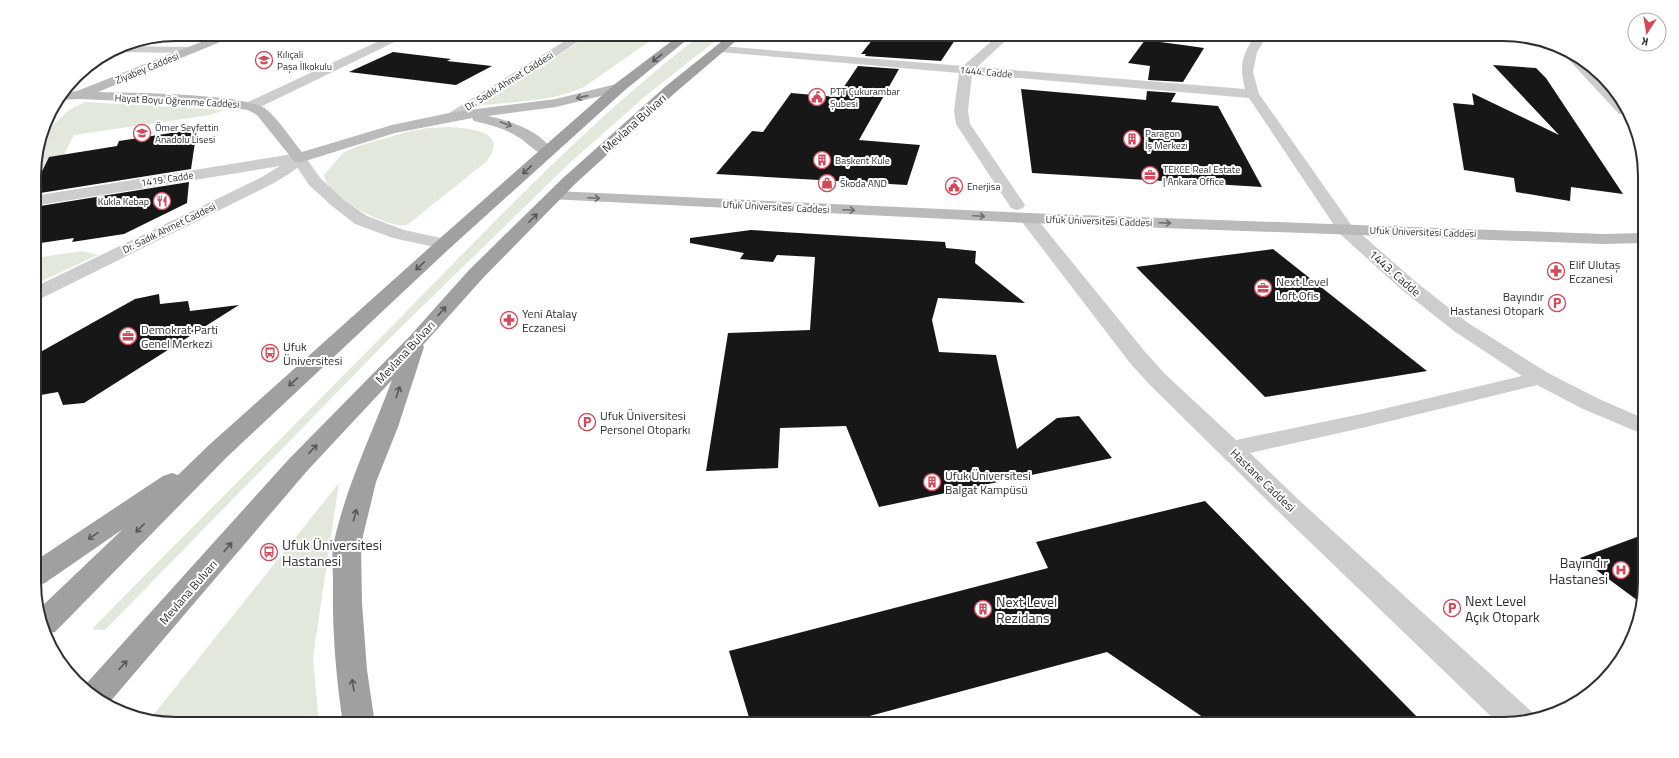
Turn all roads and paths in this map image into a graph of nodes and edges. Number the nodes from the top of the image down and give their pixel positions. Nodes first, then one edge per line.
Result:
1 (214, 41) edge
2 (388, 41) edge
3 (573, 41) edge
4 (679, 41) edge
5 (730, 41) edge
6 (999, 41) edge
7 (1258, 41) edge
8 (129, 49) edge
9 (720, 49) junction
10 (191, 50) junction
11 (1583, 68) edge
12 (966, 70) junction
13 (620, 87) junction
14 (1253, 94) junction
15 (78, 95) junction
16 (68, 96) edge
17 (1615, 101) edge
18 (251, 106) junction
19 (454, 116) junction
20 (547, 152) junction
21 (299, 158) junction
22 (569, 182) junction
23 (555, 196) junction
24 (41, 200) edge
25 (1022, 212) junction
26 (1342, 224) junction
27 (1638, 226) edge
28 (1638, 238) edge
29 (444, 244) junction
30 (41, 291) edge
31 (417, 340) junction
32 (1540, 378) junction
33 (1638, 425) edge
34 (1231, 449) junction
35 (218, 451) junction
36 (41, 571) edge
37 (47, 619) edge
38 (99, 692) edge
39 (358, 717) edge
40 (1514, 717) edge

1 - 10 main road, Ziyabey Caddesi
2 - 18 street
3 - 19 street, Dr. Sadık Ahmet Caddesi
4 -> 13 highway
5 - 9 highway, Mevlana Bulvarı
6 - 12 street
7 - 14 street, 1443. Cadde
8 - 10 street
9 - 12 street, 1444. Cadde
9 - 22 highway, Mevlana Bulvarı
10 - 15 main road, Ziyabey Caddesi
11 - 17 street
12 - 14 street, 1444. Cadde
12 - 25 street, Hastane Caddesi
13 -> 19 main road
13 - 20 highway
14 - 26 street, 1443. Cadde
15 - 16 main road, Ziyabey Caddesi
15 - 18 main road, Hayat Boyu Öğrenme Caddesi
18 - 21 main road, Hayat Boyu Öğrenme Caddesi
19 -> 20 main road
19 - 21 main road
20 -> 29 highway
21 - 24 street, 1419. Cadde
21 - 29 street
21 - 30 street, Dr. Sadık Ahmet Caddesi
22 - 23 highway, Mevlana Bulvarı
22 - 25 main road, Ufuk Üniversitesi Caddesi
23 -> 25 main road, Ufuk Üniversitesi Caddesi
31 -> 23 highway, Mevlana Bulvarı
25 - 26 main road, Ufuk Üniversitesi Caddesi
25 - 34 street, Hastane Caddesi
26 - 27 main road, Ufuk Üniversitesi Caddesi
26 - 28 main road, Ufuk Üniversitesi Caddesi
26 - 32 street, 1443. Cadde
29 -> 35 highway
38 -> 31 highway, Mevlana Bulvarı
39 -> 31 highway
32 - 33 street, 1443. Cadde
32 - 34 street
34 - 40 street, Hastane Caddesi
35 -> 36 highway
35 -> 37 highway

